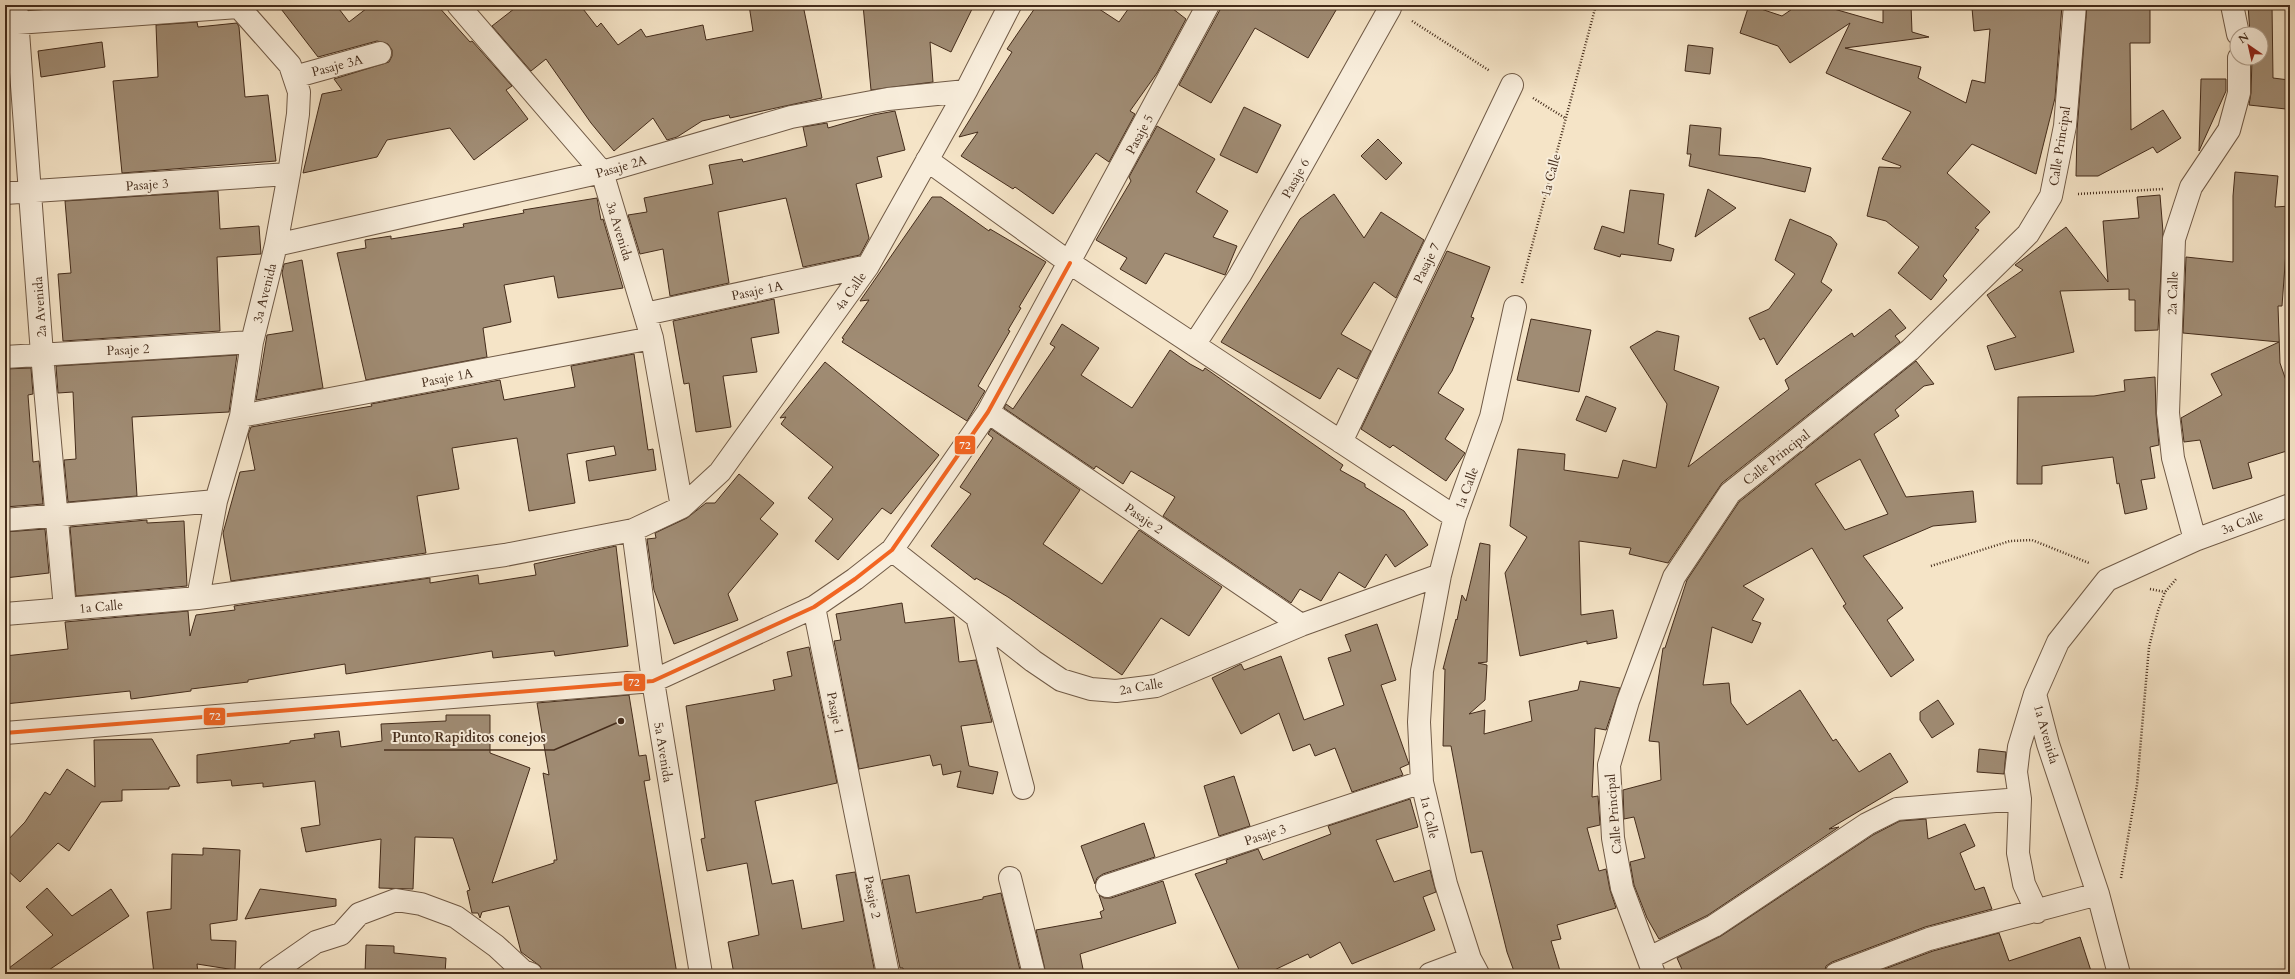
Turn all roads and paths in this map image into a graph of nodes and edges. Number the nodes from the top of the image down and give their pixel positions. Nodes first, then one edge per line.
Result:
1 (458, 5) edge
2 (1010, 5) edge
3 (1208, 5) edge
4 (1596, 5) edge
5 (2076, 5) edge
6 (2232, 5) edge
7 (237, 6) edge
8 (1390, 8) joint
9 (2236, 26) edge
10 (14, 27) edge
11 (380, 53) dead end
12 (2239, 66) edge
13 (294, 77) junction
14 (1512, 85) junction
15 (966, 91) junction
16 (1566, 118) junction
17 (927, 160) junction
18 (602, 172) junction
19 (290, 174) junction
20 (2191, 187) junction
21 (31, 191) junction
22 (5, 193) edge
23 (2051, 196) junction
24 (276, 245) junction
25 (1070, 263) junction
26 (868, 266) junction
27 (1515, 307) joint
28 (645, 314) junction
29 (652, 338) junction
30 (252, 342) junction
31 (1194, 345) junction
32 (42, 354) junction
33 (5, 357) edge
34 (988, 412) junction
35 (241, 416) junction
36 (1341, 442) junction
37 (216, 501) junction
38 (2290, 505) edge
39 (682, 507) junction
40 (55, 516) junction
41 (1455, 517) junction
42 (5, 520) edge
43 (633, 530) junction
44 (2195, 540) junction
45 (892, 550) junction
46 (1930, 566) dead end
47 (1440, 575) junction
48 (2107, 580) junction
49 (2165, 592) junction
50 (198, 598) junction
51 (814, 607) junction
52 (65, 609) junction
53 (5, 614) edge
54 (977, 617) junction
55 (1300, 625) junction
56 (653, 681) junction
57 (2035, 694) junction
58 (5, 733) edge
59 (1422, 782) junction
60 (1023, 788) dead end
61 (2020, 799) junction
62 (857, 820) joint
63 (1010, 878) dead end
64 (2120, 880) dead end
65 (1107, 886) dead end
66 (2098, 894) junction
67 (2037, 912) junction
68 (1474, 966) edge
69 (1651, 966) edge
70 (270, 974) edge
71 (531, 974) edge
72 (701, 974) edge
73 (888, 974) edge
74 (1034, 974) edge
75 (1430, 974) edge
76 (1836, 974) edge
77 (2119, 974) edge

1 - 18 street, 3a Avenida
2 - 15 street, 4a Calle
3 - 25 street, Pasaje 5
4 - 16 path, 1a Calle
5 - 23 street, Calle Principal
6 - 9 street
7 - 10 street
7 - 13 street, 3a Avenida
8 - 14 path
8 - 31 street, Pasaje 6
10 - 21 street, 2a Avenida
11 - 13 street, Pasaje 3A
12 - 20 street, 2a Calle
13 - 19 street, 3a Avenida
14 - 16 path
14 - 36 street, Pasaje 7
15 - 17 street, 4a Calle
15 - 18 street, Pasaje 2A
16 - 27 path, 1a Calle
17 - 25 street
17 - 26 street, 4a Calle
18 - 24 street, Pasaje 2A
18 - 28 street, 3a Avenida
19 - 21 street, Pasaje 3
19 - 24 street, 3a Avenida
20 - 23 path
20 - 44 street, 2a Calle
21 - 22 street, Pasaje 3
21 - 32 street, 2a Avenida
23 - 69 street, Calle Principal
24 - 30 street, 3a Avenida
25 - 31 street
25 - 34 street
26 - 28 street, Pasaje 1A
26 - 39 street, 4a Calle
27 - 41 street, 1a Calle
28 - 29 street, 3a Avenida
29 - 35 street, Pasaje 1A
29 - 39 street, 3a Avenida
30 - 32 street, Pasaje 2
30 - 35 street, 3a Avenida
31 - 36 street
32 - 33 street, Pasaje 2
32 - 40 street, 2a Avenida
34 - 45 street
34 - 55 street, Pasaje 2
35 - 37 street, 3a Avenida
36 - 41 street
37 - 40 street
37 - 50 street, 3a Avenida
38 - 44 street, 3a Calle
39 - 43 street, 4a Calle
40 - 42 street
40 - 52 street, 2a Avenida
41 - 47 street, 1a Calle
43 - 50 street, 1a Calle
43 - 56 street, 5a Avenida
44 - 48 street, 1a Avenida
44 - 49 path
45 - 51 street
45 - 54 street, 2a Calle
46 - 48 path
47 - 55 street, 2a Calle
47 - 59 street, 1a Calle
48 - 49 path
48 - 57 street, 1a Avenida
49 - 64 path
50 - 52 street, 1a Calle
51 - 56 street
51 - 62 street, Pasaje 1
52 - 53 street, 1a Calle
54 - 55 street, 2a Calle
54 - 60 street
56 - 58 street
56 - 72 street, 5a Avenida
57 - 61 street
57 - 66 street, 1a Avenida
59 - 65 street, Pasaje 3
59 - 68 street, 1a Calle
61 - 67 street
61 - 69 street
62 - 73 street, Pasaje 2
63 - 74 street
66 - 67 street
66 - 77 street, 1a Avenida
67 - 76 street
68 - 75 street
70 - 71 street

